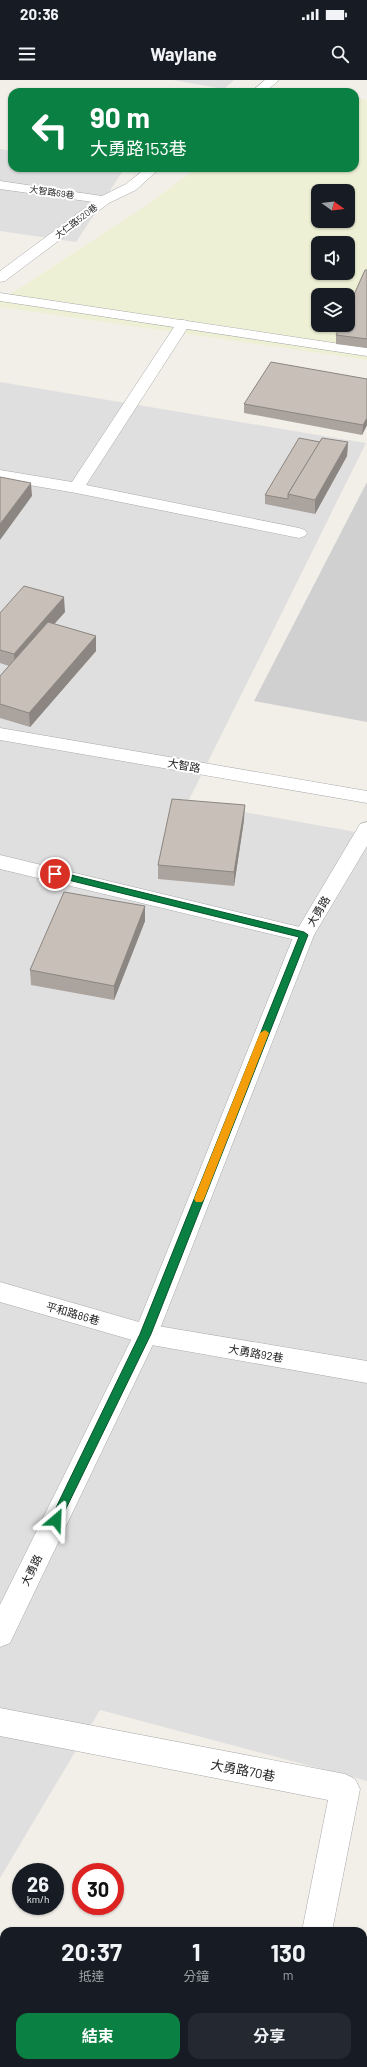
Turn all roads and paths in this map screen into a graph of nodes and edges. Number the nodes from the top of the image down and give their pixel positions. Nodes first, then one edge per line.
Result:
1 (273, 80) edge
2 (262, 88) edge
3 (149, 172) edge
4 (0, 184) edge
5 (104, 200) junction
6 (0, 278) edge
7 (0, 297) edge
8 (183, 324) junction
9 (367, 352) edge
10 (0, 475) edge
11 (76, 488) junction
12 (299, 533) dead end
13 (0, 734) edge
14 (367, 797) edge
15 (367, 829) edge
16 (0, 862) edge
17 (304, 935) junction
18 (0, 1292) edge
19 (146, 1334) junction
20 (367, 1372) edge
21 (0, 1634) edge
22 (0, 1722) edge
23 (318, 1927) edge

1 - 2 street
3 - 5 street, 大仁路520巷
4 - 5 street, 大智路69巷
5 - 6 street, 大仁路520巷
7 - 8 street
8 - 9 street
8 - 11 street
10 - 11 street
11 - 12 street
13 - 14 street, 大智路
15 - 17 street, 大勇路
16 - 17 street
17 - 19 street, 大勇路
18 - 19 street, 平和路86巷
19 - 20 street, 大勇路92巷
19 - 21 street, 大勇路
22 - 23 street, 大勇路70巷

